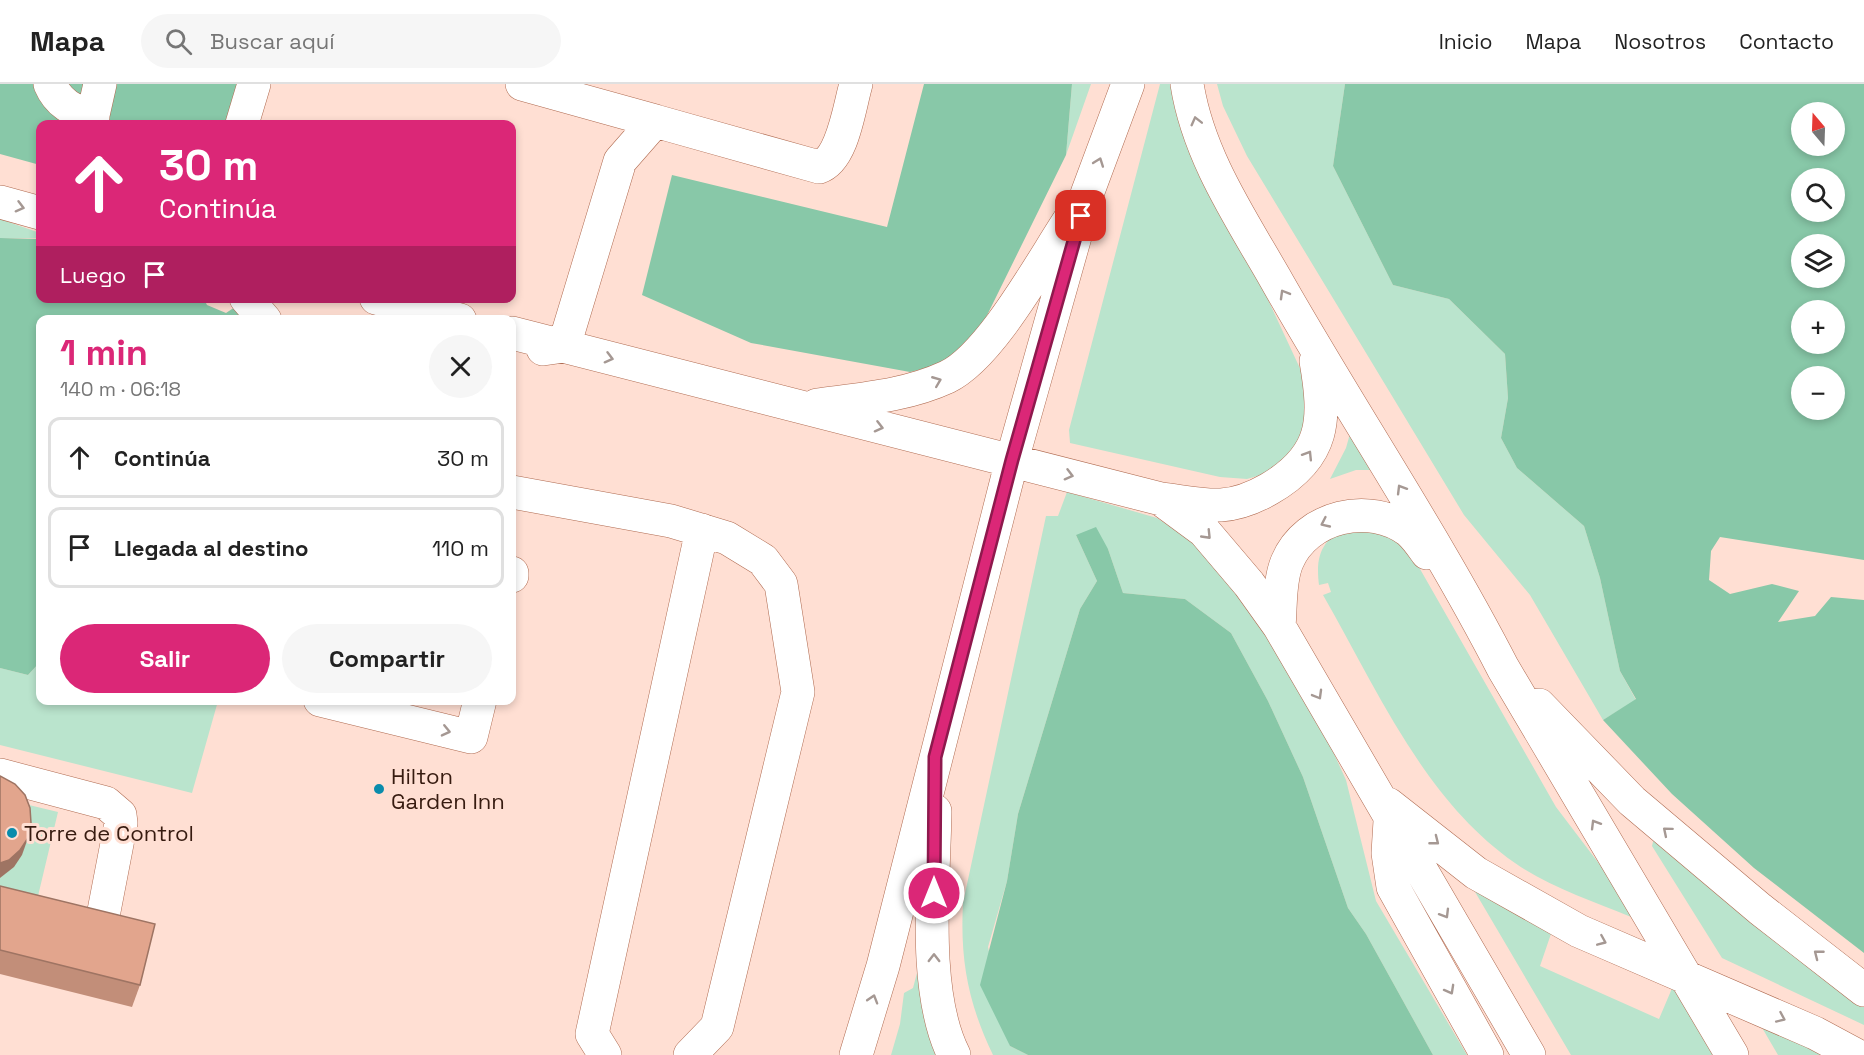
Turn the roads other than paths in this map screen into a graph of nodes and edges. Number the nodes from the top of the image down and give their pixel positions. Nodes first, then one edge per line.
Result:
1 (50, 84) edge
2 (100, 84) edge
3 (254, 84) edge
4 (522, 84) edge
5 (856, 84) edge
6 (1128, 84) edge
7 (1187, 84) edge
8 (90, 120) edge
9 (92, 120) edge
10 (244, 120) edge
11 (655, 121) junction
12 (1087, 194) junction
13 (0, 202) edge
14 (36, 212) edge
15 (250, 303) edge
16 (395, 303) edge
17 (261, 315) edge
18 (441, 315) edge
19 (516, 334) edge
20 (1313, 345) junction
21 (564, 346) junction
22 (516, 353) edge
23 (798, 407) junction
24 (1012, 460) junction
25 (516, 493) edge
26 (1161, 500) junction
27 (702, 530) junction
28 (1471, 605) junction
29 (1279, 626) junction
30 (1503, 668) junction
31 (340, 705) edge
32 (479, 705) edge
33 (935, 757) junction
34 (0, 775) edge
35 (1373, 791) junction
36 (1390, 821) junction
37 (104, 911) edge
38 (1688, 976) junction
39 (1864, 990) edge
40 (605, 1055) edge
41 (690, 1055) edge
42 (856, 1055) edge
43 (954, 1055) edge
44 (1487, 1055) edge
45 (1528, 1055) edge
46 (1732, 1055) edge
47 (1856, 1055) edge

1 - 8 street
2 - 9 street
3 - 10 street
4 - 11 street
5 - 11 street
12 -> 6 street
20 -> 7 street
11 - 21 street
23 -> 12 street
12 - 24 street
13 -> 14 street
15 - 17 street
16 - 18 street
19 - 21 street
26 -> 20 street
28 -> 20 street
21 - 22 street
21 -> 23 street
23 -> 24 street
24 -> 26 street
24 - 33 street
25 - 27 street
26 -> 29 street
27 - 40 street
27 - 41 street
28 -> 29 street
28 - 30 street
29 -> 35 street
38 -> 30 street
39 -> 30 street
31 -> 32 street
42 -> 33 street
43 -> 33 street
34 - 37 street
35 - 36 street
35 -> 38 street
36 -> 44 street
36 -> 45 street
38 - 46 street
38 -> 47 street

